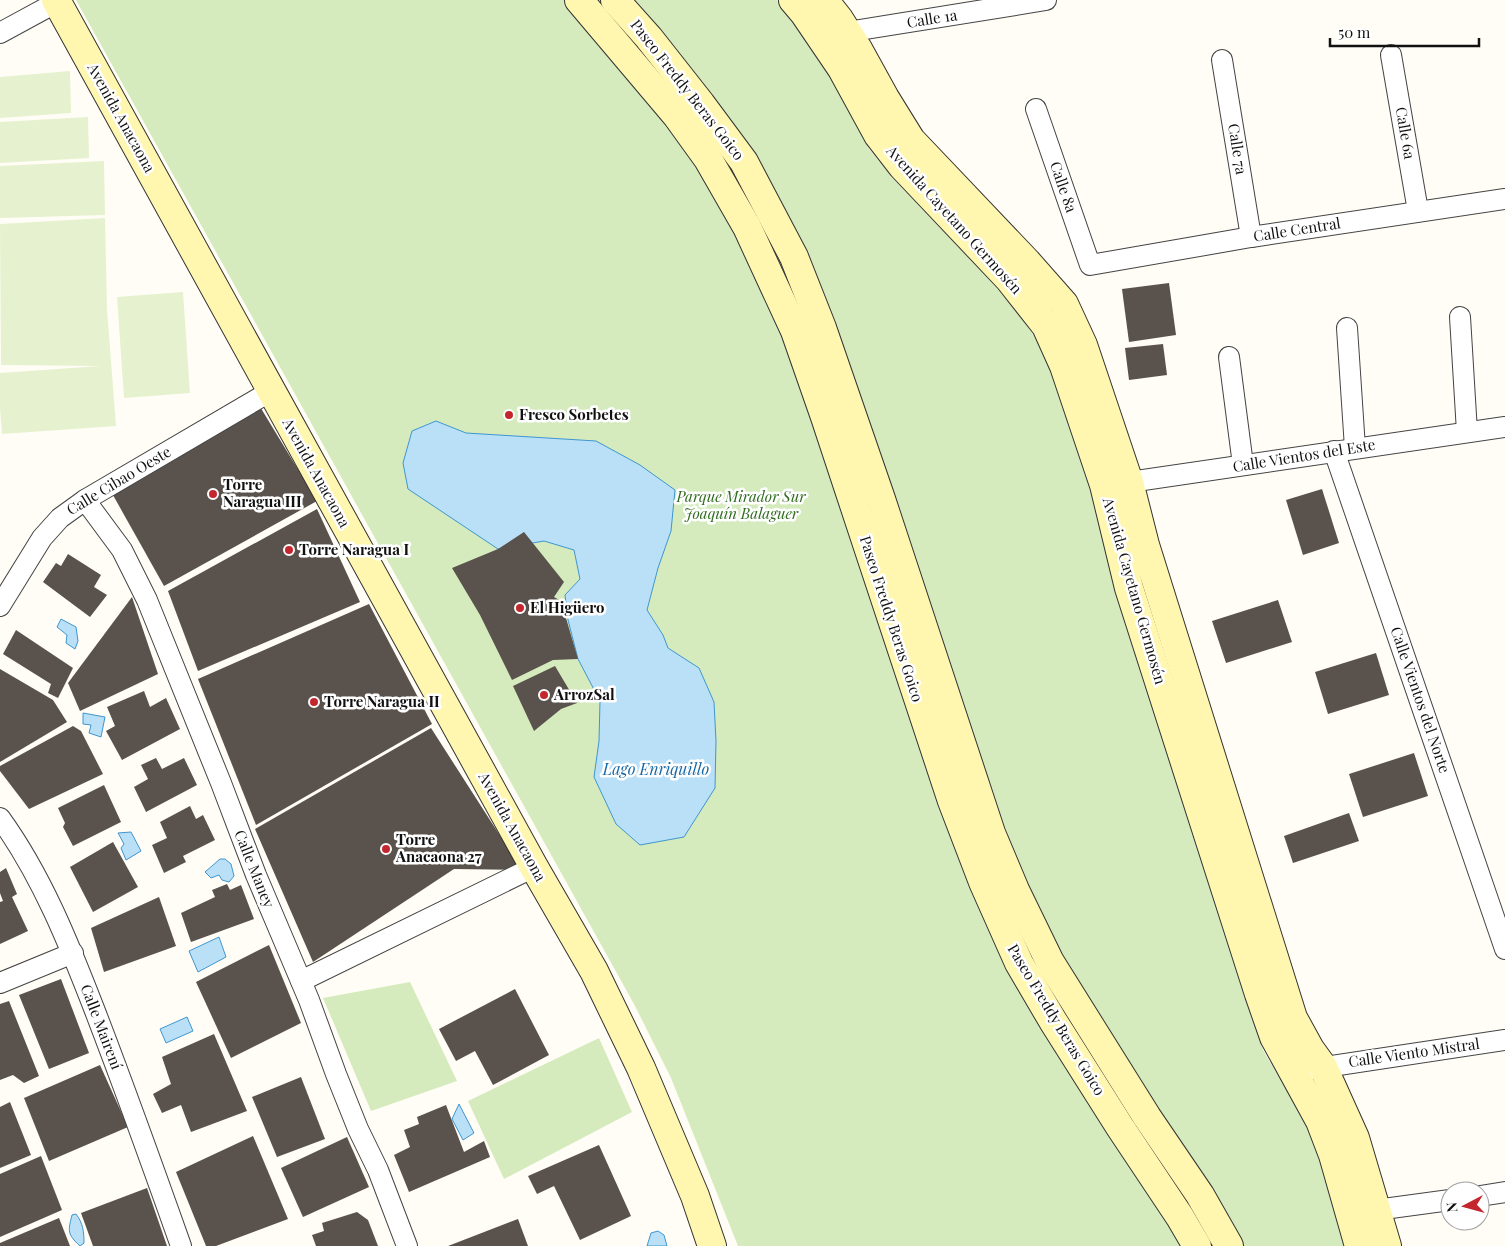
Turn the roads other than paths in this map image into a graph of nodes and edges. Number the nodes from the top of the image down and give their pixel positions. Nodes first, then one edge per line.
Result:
1 (579, 0) edge
2 (615, 0) edge
3 (793, 0) edge
4 (824, 0) edge
5 (1046, 0) edge
6 (56, 1) edge
7 (0, 32) edge
8 (847, 32) junction
9 (1391, 54) dead end
10 (1222, 60) dead end
11 (1036, 109) dead end
12 (1505, 199) edge
13 (1418, 211) junction
14 (1251, 237) junction
15 (1090, 265) joint
16 (1460, 317) dead end
17 (1347, 328) dead end
18 (1229, 357) dead end
19 (271, 391) junction
20 (1505, 427) edge
21 (1467, 432) junction
22 (1355, 448) junction
23 (1334, 451) junction
24 (1243, 465) junction
25 (1116, 483) junction
26 (85, 500) junction
27 (0, 606) edge
28 (0, 818) edge
29 (534, 867) junction
30 (1505, 949) edge
31 (73, 953) junction
32 (301, 981) junction
33 (0, 983) edge
34 (1505, 1040) edge
35 (1323, 1067) junction
36 (1294, 1073) junction
37 (1505, 1192) edge
38 (1490, 1194) edge
39 (1440, 1201) edge
40 (1376, 1210) junction
41 (181, 1246) edge
42 (407, 1246) edge
43 (712, 1246) edge
44 (1197, 1246) edge
45 (1229, 1246) edge
46 (1359, 1246) edge
47 (1386, 1246) edge

1 - 44 street, Paseo Freddy Beras Goico
2 - 45 street, Paseo Freddy Beras Goico
3 - 25 street, Avenida Cayetano Germosén
4 - 8 street, Avenida Cayetano Germosén
5 - 8 street, Calle 1a
6 - 7 street
6 - 19 street, Avenida Anacaona
8 - 25 street, Avenida Cayetano Germosén
9 - 13 street, Calle 6a
10 - 14 street, Calle 7a
11 - 15 street, Calle 8a
12 - 13 street, Calle Central
13 - 14 street, Calle Central
14 - 15 street, Calle Central
16 - 21 street
17 - 22 street
18 - 24 street
19 - 26 street, Calle Cibao Oeste
19 - 29 street, Avenida Anacaona
20 - 21 street, Calle Vientos del Este
21 - 22 street, Calle Vientos del Este
22 - 23 street, Calle Vientos del Este
23 - 24 street, Calle Vientos del Este
23 - 30 street, Calle Vientos del Norte
24 - 25 street, Calle Vientos del Este
25 - 35 street, Avenida Cayetano Germosén
25 - 36 street, Avenida Cayetano Germosén
26 - 27 street, Calle Cibao Oeste
26 - 32 street, Calle Maney
28 - 31 street, Calle Mairení
29 - 32 street
29 - 43 street, Avenida Anacaona
31 - 33 street
31 - 41 street, Calle Mairení
32 - 42 street, Calle Maney
34 - 35 street, Calle Viento Mistral
35 - 36 street, Calle Viento Mistral
35 - 40 street, Avenida Cayetano Germosén
36 - 46 street, Avenida Cayetano Germosén
37 - 38 street
39 - 40 street
40 - 47 street, Avenida Cayetano Germosén

